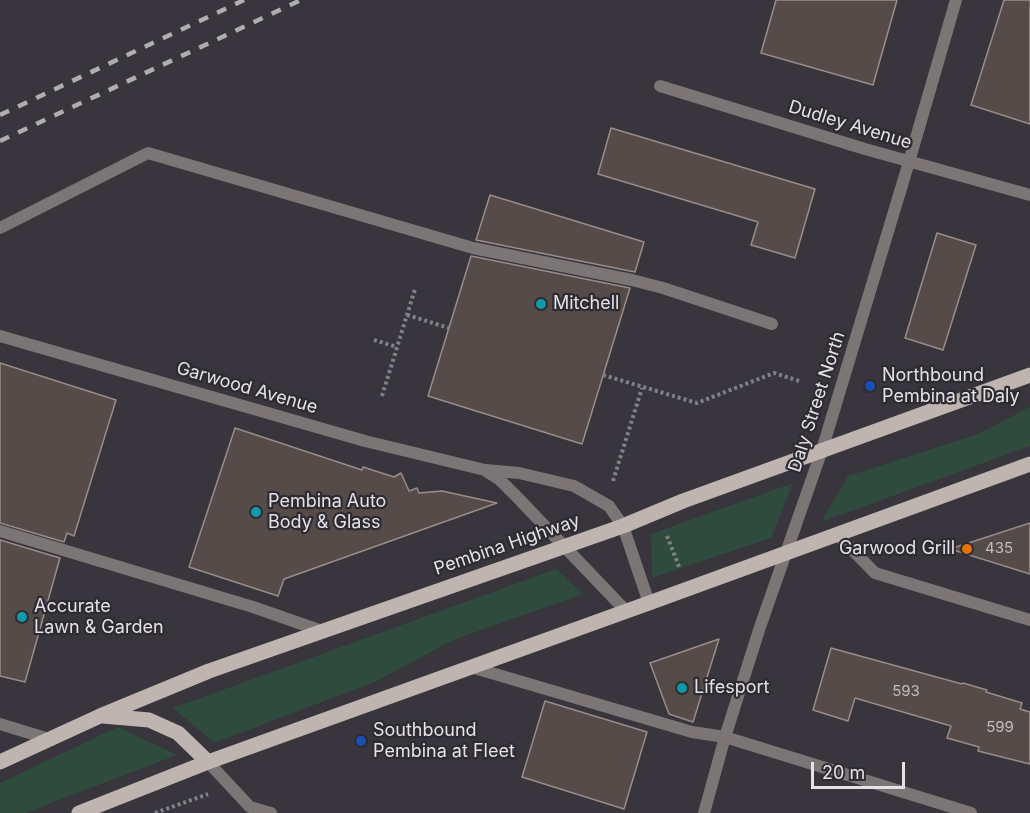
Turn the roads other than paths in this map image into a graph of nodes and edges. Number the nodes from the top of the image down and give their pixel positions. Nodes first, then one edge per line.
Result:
1 (956, 0) edge
2 (660, 86) dead end
3 (909, 162) junction
4 (1030, 195) edge
5 (0, 228) edge
6 (772, 324) dead end
7 (0, 336) edge
8 (1030, 375) edge
9 (822, 450) junction
10 (1030, 464) edge
11 (485, 470) junction
12 (622, 525) junction
13 (0, 531) edge
14 (838, 535) junction
15 (564, 546) junction
16 (785, 554) junction
17 (649, 603) junction
18 (626, 611) junction
19 (1030, 620) edge
20 (322, 631) junction
21 (471, 667) junction
22 (100, 716) junction
23 (0, 724) edge
24 (725, 737) junction
25 (49, 739) junction
26 (0, 762) edge
27 (208, 762) junction
28 (79, 813) edge
29 (271, 813) edge
30 (704, 813) edge
31 (970, 813) edge

1 - 3 street, Daly Street North
2 - 3 street, Dudley Avenue
3 - 4 street, Dudley Avenue
3 - 9 street, Daly Street North
5 - 6 street
7 - 11 street, Garwood Avenue
8 - 9 main road, Pembina Highway
9 - 12 main road, Pembina Highway
9 - 16 street, Daly Street North
10 - 14 main road
11 - 12 street, Garwood Avenue
11 - 15 street, Garwood Avenue
12 - 15 main road, Pembina Highway
12 - 17 street, Garwood Avenue
13 - 20 street
14 - 16 main road
14 - 19 street
15 - 18 street, Garwood Avenue
15 - 20 main road, Pembina Highway
16 - 17 main road
16 - 24 street, Daly Street North
17 - 18 main road
18 - 21 main road
20 - 22 main road, Pembina Highway
21 - 24 street
21 - 27 main road
22 - 25 main road, Pembina Highway
22 - 27 main road
23 - 25 street
24 - 30 street, Daly Street North
24 - 31 street
25 - 26 main road, Pembina Highway
27 - 28 main road
27 - 29 street

